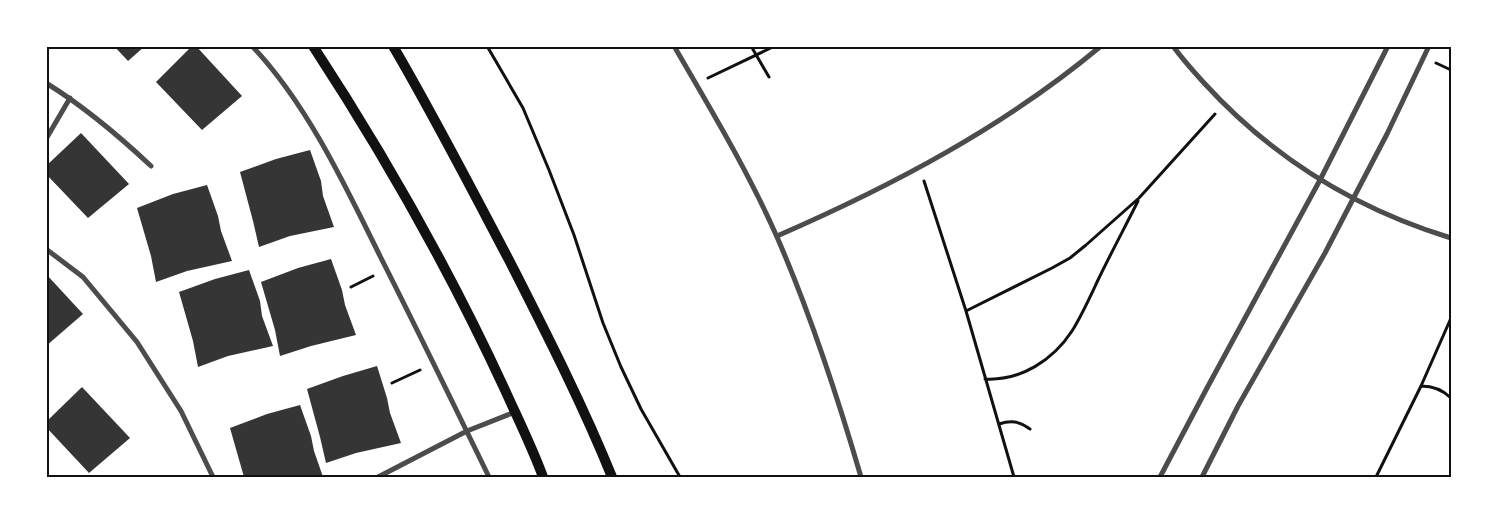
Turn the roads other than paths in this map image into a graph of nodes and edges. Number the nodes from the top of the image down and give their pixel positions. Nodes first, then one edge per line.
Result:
1 (252, 46) edge
2 (313, 46) edge
3 (393, 46) edge
4 (674, 46) edge
5 (1101, 46) edge
6 (1173, 46) edge
7 (1388, 46) edge
8 (1429, 46) edge
9 (46, 83) edge
10 (70, 98) junction
11 (46, 139) edge
12 (151, 166) dead end
13 (1320, 180) junction
14 (1353, 199) junction
15 (777, 236) junction
16 (1451, 238) edge
17 (46, 249) edge
18 (515, 412) junction
19 (467, 431) junction
20 (212, 477) edge
21 (378, 477) edge
22 (489, 477) edge
23 (543, 477) edge
24 (612, 477) edge
25 (861, 477) edge
26 (1160, 477) edge
27 (1202, 477) edge

1 - 19 street
2 - 18 main road
3 - 24 main road
4 - 15 street
5 - 15 street
6 - 13 street
7 - 13 street
8 - 14 street
9 - 10 street
10 - 11 street
10 - 12 street
13 - 14 street
13 - 26 street
14 - 16 street
14 - 27 street
15 - 25 street
17 - 20 street
18 - 19 street
18 - 23 main road
19 - 21 street
19 - 22 street

